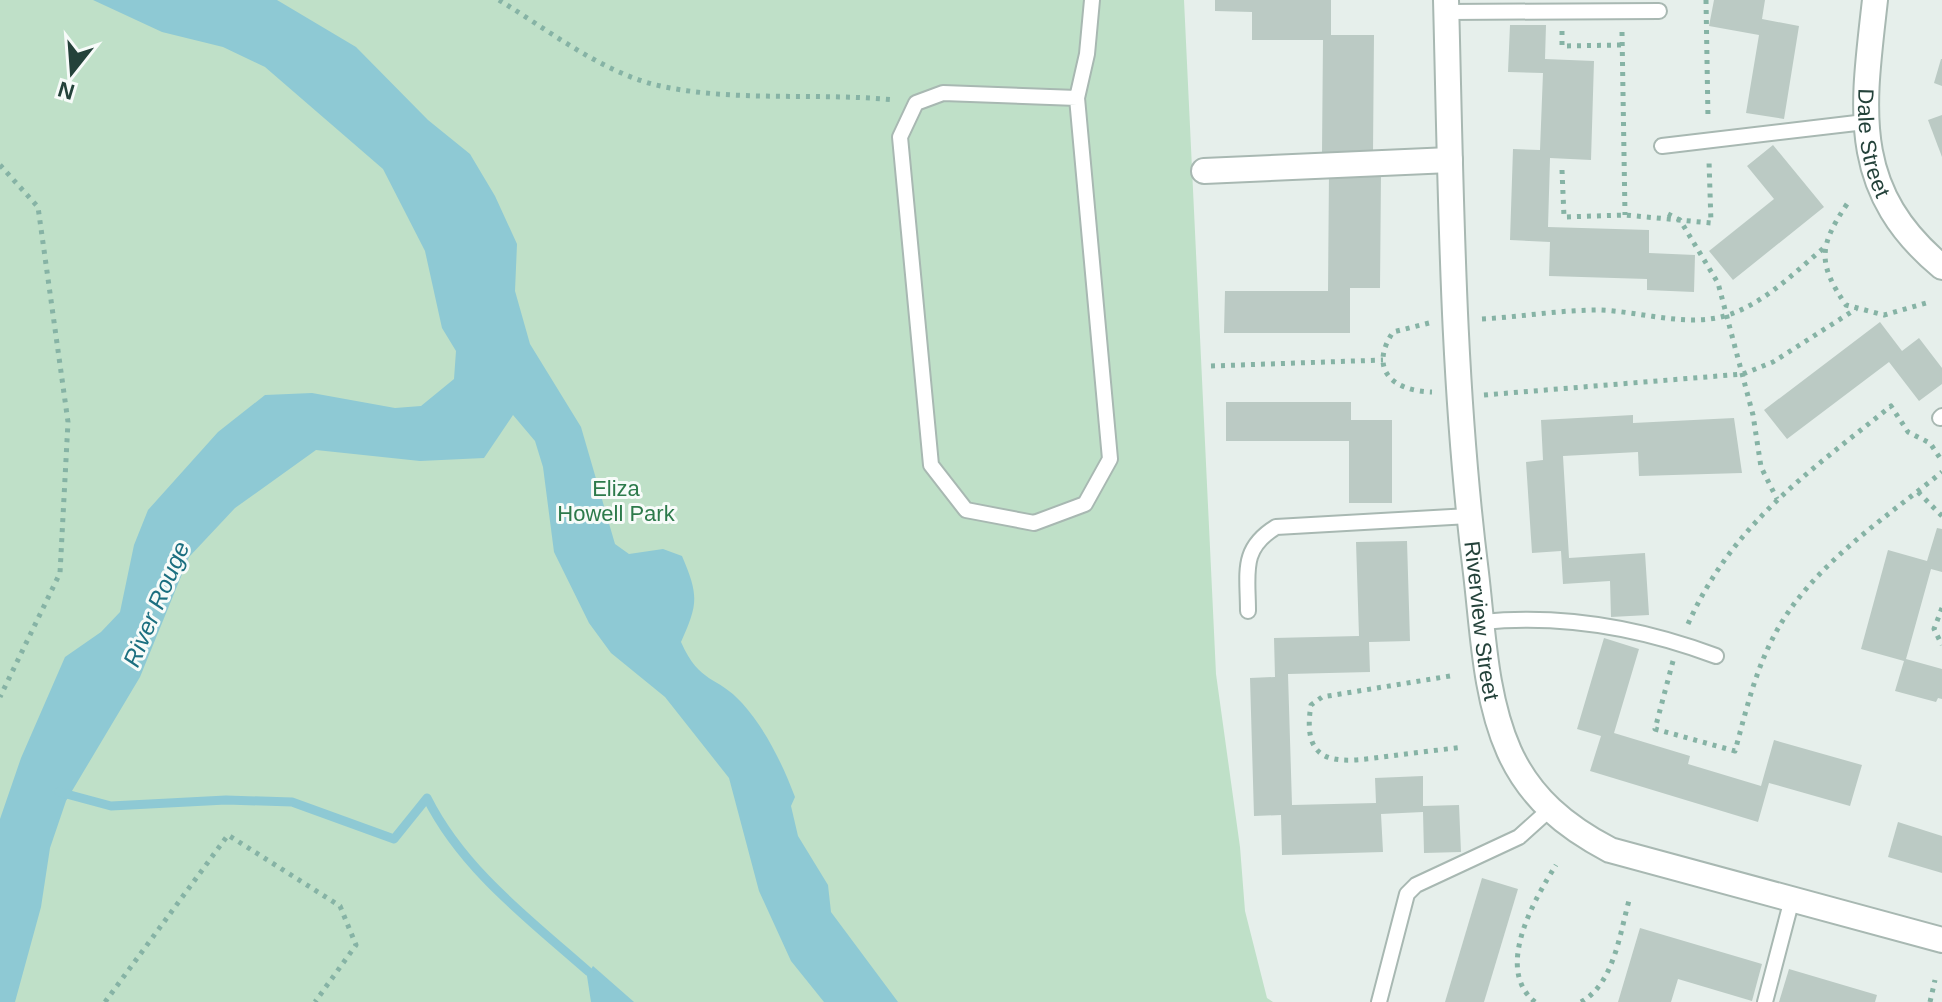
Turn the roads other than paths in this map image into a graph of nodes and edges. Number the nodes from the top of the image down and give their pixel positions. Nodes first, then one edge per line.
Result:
1 (1092, 0) edge
2 (1875, 0) edge
3 (1446, 6) edge
4 (1659, 11) dead end
5 (1077, 98) junction
6 (1865, 122) junction
7 (1662, 146) dead end
8 (1450, 160) junction
9 (1204, 171) dead end
10 (1942, 267) edge
11 (1469, 516) junction
12 (1248, 611) dead end
13 (1482, 622) junction
14 (1716, 656) dead end
15 (1549, 810) junction
16 (1792, 899) junction
17 (1942, 940) edge
18 (1379, 1002) edge
19 (1765, 1002) edge

1 - 5 lane
2 - 6 street, Dale Street
3 - 4 lane
3 - 8 street, Riverview Street
5 - 5 lane
6 - 7 lane
6 - 10 street, Dale Street
8 - 9 street
8 - 11 street, Riverview Street
11 - 12 lane
11 - 13 street, Riverview Street
13 - 14 lane
13 - 15 street, Riverview Street
15 - 16 street, Riverview Street
15 - 18 lane
16 - 17 street, Riverview Street
16 - 19 lane

